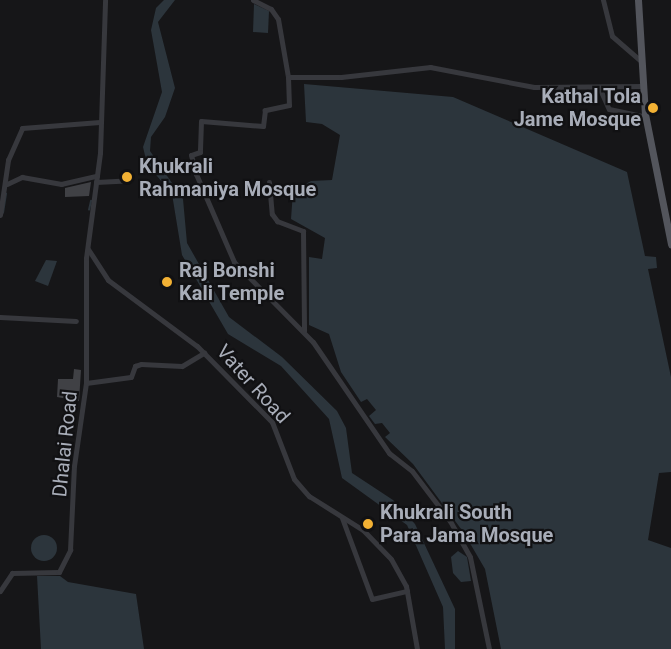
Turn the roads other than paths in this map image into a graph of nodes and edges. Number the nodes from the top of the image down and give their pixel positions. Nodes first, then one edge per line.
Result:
1 (105, 0) edge
2 (253, 0) edge
3 (603, 0) edge
4 (638, 0) edge
5 (641, 61) junction
6 (288, 77) junction
7 (642, 86) junction
8 (599, 87) junction
9 (643, 116) dead end
10 (100, 122) junction
11 (97, 179) junction
12 (130, 180) dead end
13 (269, 182) dead end
14 (7, 184) junction
15 (0, 215) edge
16 (671, 244) edge
17 (87, 247) junction
18 (0, 317) edge
19 (76, 321) dead end
20 (304, 332) junction
21 (204, 353) junction
22 (86, 383) junction
23 (342, 518) junction
24 (0, 591) edge
25 (407, 591) junction
26 (417, 649) edge
27 (489, 649) edge

1 - 10 street, Dhalai Road
2 - 6 street
3 - 5 street
4 - 5 main road
5 - 7 main road
6 - 8 street
6 - 20 street
7 - 8 street
7 - 16 main road
8 - 9 street
10 - 11 street, Dhalai Road
10 - 14 street
11 - 12 street
11 - 14 street
11 - 17 street, Dhalai Road
13 - 20 street
14 - 15 street
17 - 21 street, Vater Road
17 - 22 street, Dhalai Road
18 - 19 street
20 - 27 street
21 - 22 street
21 - 23 street, Vater Road
22 - 24 street, Dhalai Road
23 - 25 street, Vater Road
23 - 25 street
25 - 26 street, Vater Road

